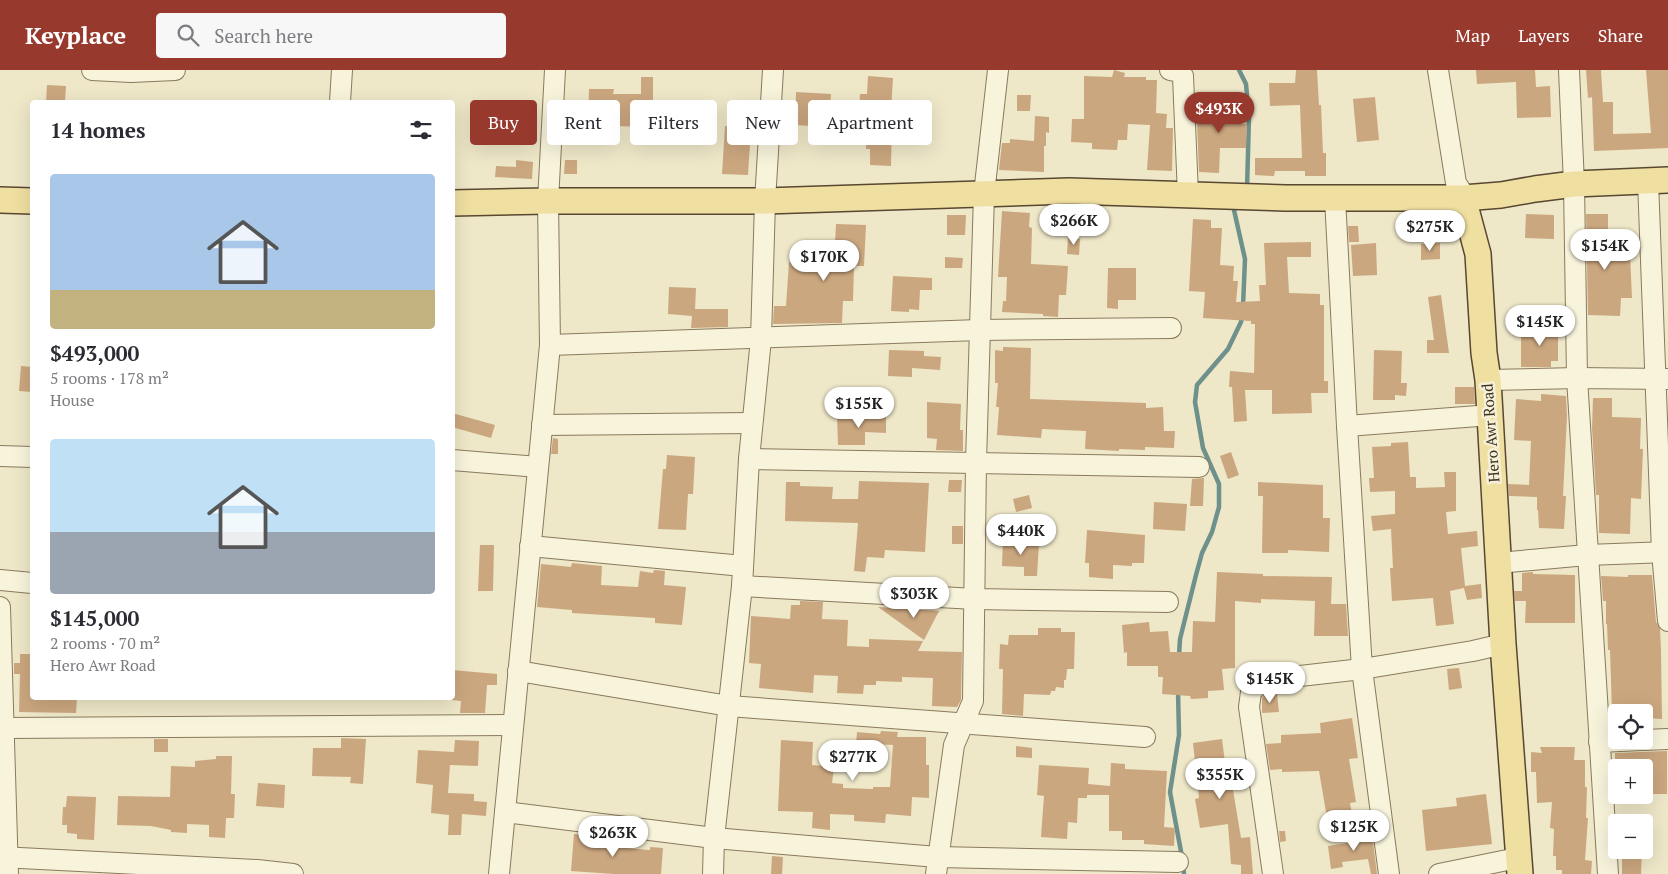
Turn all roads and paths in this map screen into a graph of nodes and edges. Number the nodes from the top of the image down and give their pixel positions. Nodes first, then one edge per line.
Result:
1 (92, 70) edge
2 (175, 70) edge
3 (342, 70) edge
4 (554, 70) edge
5 (772, 70) edge
6 (998, 70) edge
7 (1170, 70) edge
8 (1438, 70) edge
9 (1569, 70) edge
10 (130, 71) edge
11 (340, 100) edge
12 (1658, 181) edge
13 (1574, 184) junction
14 (984, 194) junction
15 (1188, 195) junction
16 (1335, 198) junction
17 (1464, 198) junction
18 (0, 200) edge
19 (30, 200) edge
20 (548, 200) junction
21 (766, 201) junction
22 (455, 203) edge
23 (1171, 328) dead end
24 (980, 330) junction
25 (761, 339) junction
26 (550, 346) junction
27 (1577, 378) junction
28 (1662, 379) edge
29 (1488, 380) junction
30 (1491, 415) junction
31 (752, 423) junction
32 (542, 425) junction
33 (1347, 426) junction
34 (0, 456) edge
35 (30, 457) edge
36 (748, 458) junction
37 (455, 460) edge
38 (976, 462) junction
39 (538, 466) junction
40 (1199, 467) dead end
41 (530, 546) junction
42 (1665, 552) edge
43 (1587, 555) junction
44 (1498, 562) junction
45 (743, 566) junction
46 (0, 580) edge
47 (30, 583) edge
48 (742, 586) junction
49 (975, 599) junction
50 (1168, 602) dead end
51 (0, 607) edge
52 (1668, 621) edge
53 (1503, 644) junction
54 (1362, 669) junction
55 (518, 671) junction
56 (729, 706) junction
57 (964, 723) junction
58 (513, 724) junction
59 (4, 728) junction
60 (1145, 737) dead end
61 (1668, 739) edge
62 (1653, 740) edge
63 (1599, 742) junction
64 (1608, 742) edge
65 (505, 812) junction
66 (714, 838) junction
67 (5, 862) edge
68 (1178, 862) dead end
69 (936, 865) edge
70 (1519, 866) edge
71 (294, 874) edge
72 (499, 874) edge
73 (713, 874) edge
74 (1273, 874) edge
75 (1389, 874) edge
76 (1439, 874) edge
77 (1608, 874) edge

1 - 10 street
2 - 10 street
3 - 11 street
4 - 20 street
5 - 21 street
6 - 14 street
7 - 15 street
8 - 17 street
9 - 13 street
12 - 13 main road
12 - 28 street
13 - 17 main road
13 - 27 street
14 - 15 main road
14 - 21 main road
14 - 24 street
15 - 16 main road
16 - 17 main road
16 - 33 street
17 - 29 main road, Hero Awr Road
18 - 19 main road
20 - 21 main road
20 - 22 main road
20 - 26 street
21 - 25 street
23 - 24 street
24 - 25 street
24 - 38 street
25 - 26 street
25 - 31 street
26 - 32 street
27 - 28 street
27 - 29 street
27 - 43 street
28 - 42 street
29 - 30 main road, Hero Awr Road
30 - 33 street
30 - 44 main road, Hero Awr Road
31 - 32 street
31 - 36 street
32 - 39 street
33 - 54 street
34 - 35 street
36 - 38 street
36 - 45 street
37 - 39 street
38 - 40 street
38 - 49 street
39 - 41 street
41 - 45 street
41 - 55 street
42 - 43 street
42 - 52 street
43 - 44 street
43 - 63 street
44 - 53 main road, Hero Awr Road
45 - 48 street
46 - 47 street
48 - 49 street
48 - 56 street
49 - 50 street
49 - 57 street
51 - 59 street
53 - 54 street
53 - 70 main road, Hero Awr Road
54 - 74 street
54 - 75 street
55 - 56 street
55 - 58 street
56 - 57 street
56 - 66 street
57 - 60 street
57 - 69 street
58 - 59 street
58 - 65 street
59 - 67 street
61 - 62 street
63 - 64 street
63 - 77 street
65 - 66 street
65 - 72 street
66 - 69 street
66 - 73 street
67 - 71 street
68 - 69 street
70 - 76 street

